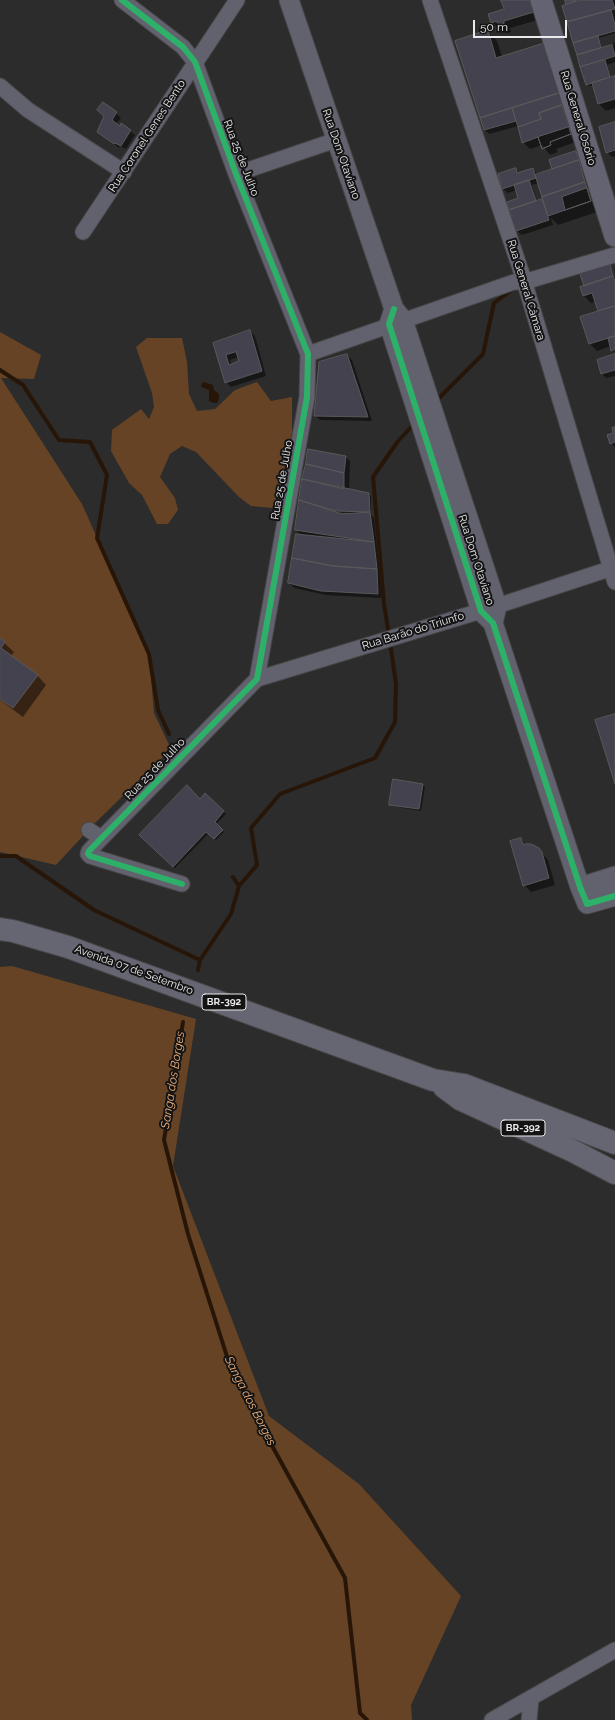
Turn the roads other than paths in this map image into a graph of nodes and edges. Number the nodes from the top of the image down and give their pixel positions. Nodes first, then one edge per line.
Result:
1 (122, 0) edge
2 (237, 0) edge
3 (289, 0) edge
4 (430, 0) edge
5 (541, 0) edge
6 (553, 0) edge
7 (195, 62) junction
8 (0, 86) edge
9 (336, 140) junction
10 (124, 172) junction
11 (236, 174) junction
12 (615, 203) edge
13 (83, 232) dead end
14 (615, 236) edge
15 (615, 246) edge
16 (615, 255) edge
17 (520, 279) junction
18 (395, 318) junction
19 (308, 354) junction
20 (614, 573) edge
21 (490, 613) junction
22 (257, 679) junction
23 (88, 830) dead end
24 (101, 838) junction
25 (615, 876) edge
26 (182, 884) dead end
27 (584, 895) junction
28 (615, 896) edge
29 (6, 930) edge
30 (434, 1080) junction
31 (615, 1144) edge
32 (615, 1173) edge
33 (615, 1650) edge
34 (531, 1699) junction
35 (492, 1720) edge
36 (529, 1720) edge

1 - 7 street, Rua 25 de Julho
2 - 7 street, Rua Coronel Genes Bento
3 - 9 street, Rua Dom Otaviano
4 - 17 street, Rua General Câmara
5 - 14 main road, Rua General Osório
6 - 12 main road, Rua General Osório
7 - 10 street, Rua Coronel Genes Bento
7 - 11 street, Rua 25 de Julho
8 - 10 street
9 - 11 street
9 - 18 street, Rua Dom Otaviano
10 - 13 street, Rua Coronel Genes Bento
11 - 19 street, Rua 25 de Julho
15 - 17 street
16 - 17 street
17 - 18 street
17 - 20 street, Rua General Câmara
18 - 19 street
18 - 21 street, Rua Dom Otaviano
19 - 22 street, Rua 25 de Julho
20 - 21 street, Rua Barão do Triunfo
21 - 22 street, Rua Barão do Triunfo
21 - 27 street, Rua Dom Otaviano
22 - 24 street, Rua 25 de Julho
23 - 24 street
24 - 26 street, Rua 25 de Julho
25 - 27 street
27 - 28 street
29 - 30 highway, Avenida 07 de Setembro / BR-392
30 - 31 highway, Avenida 07 de Setembro / BR-392
30 - 32 highway, Avenida 07 de Setembro / BR-392
33 - 34 street
34 - 35 street
34 - 36 street

